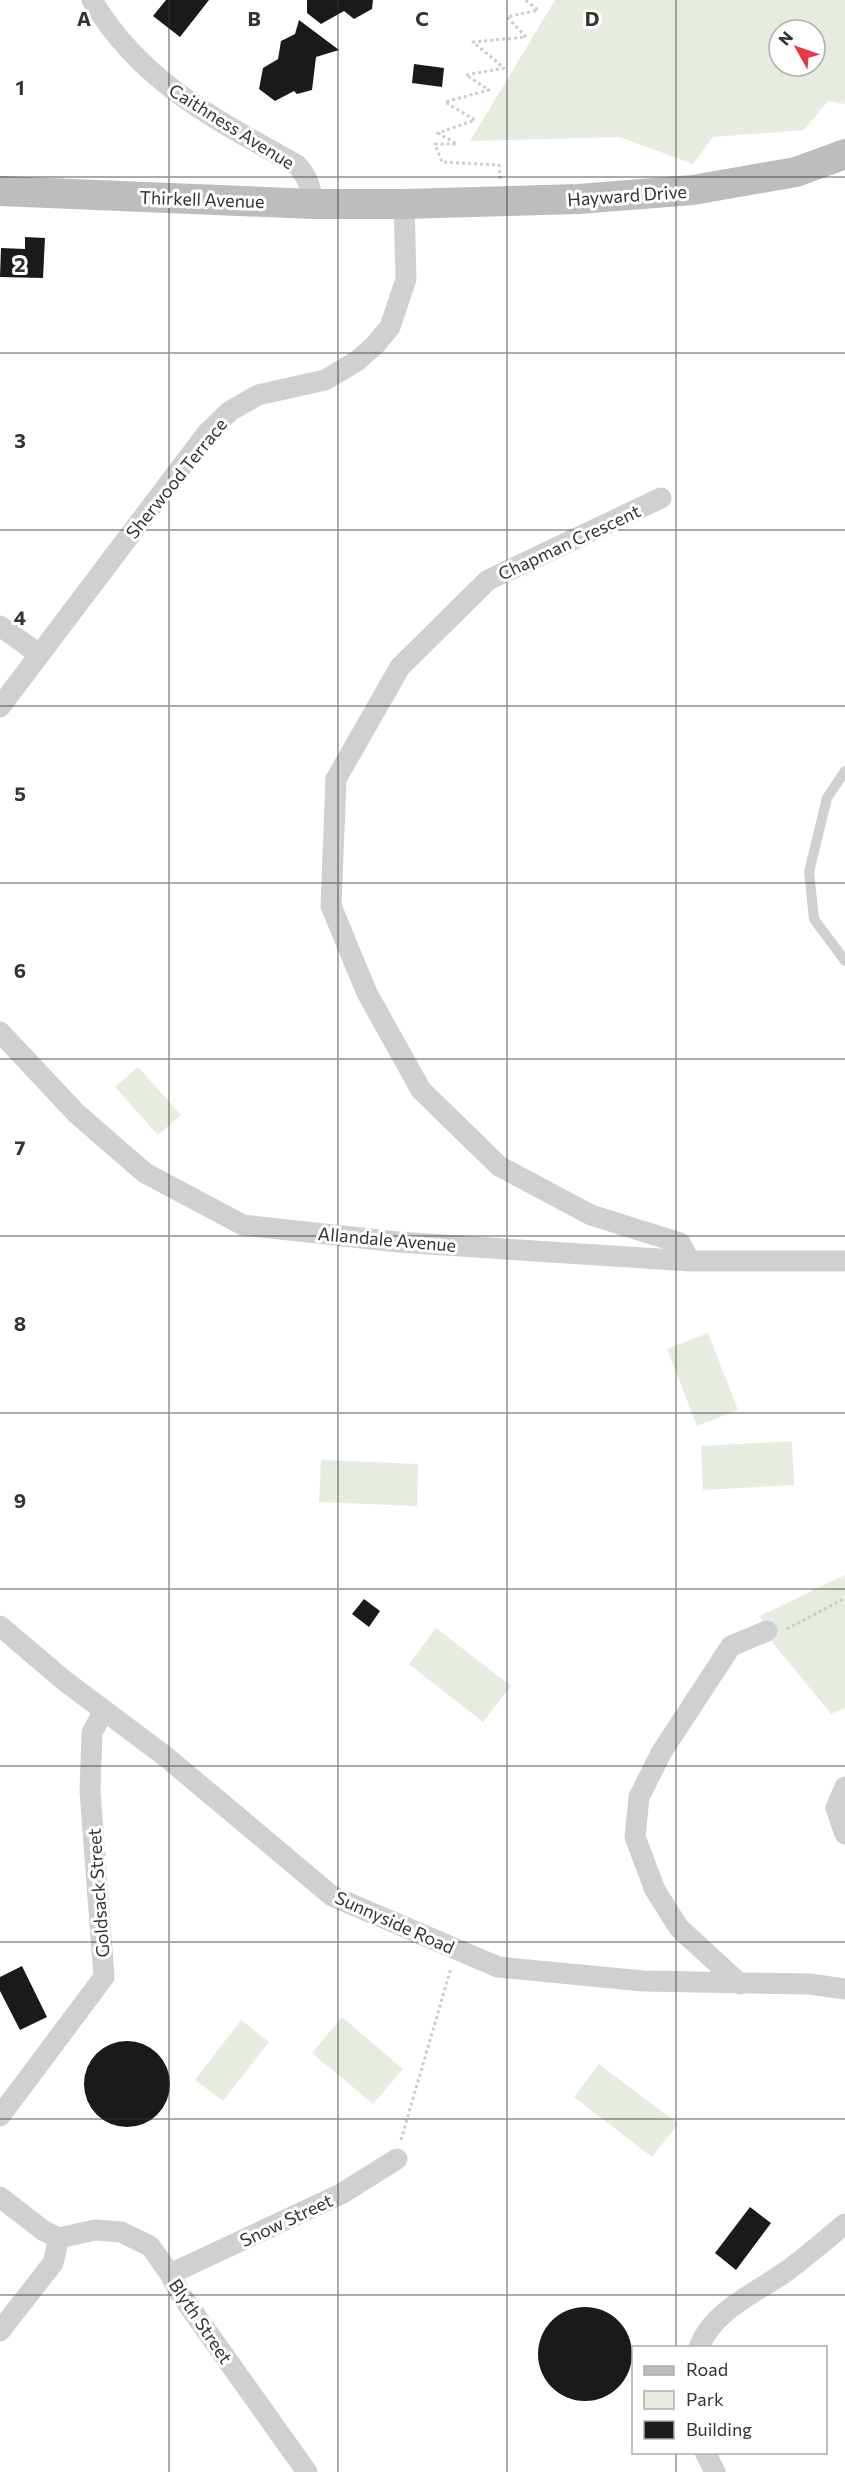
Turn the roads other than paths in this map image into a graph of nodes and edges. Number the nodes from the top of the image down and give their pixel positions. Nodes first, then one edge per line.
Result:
1 (92, 0) edge
2 (845, 154) edge
3 (0, 191) edge
4 (313, 204) junction
5 (404, 204) junction
6 (661, 498) dead end
7 (0, 626) edge
8 (39, 654) junction
9 (0, 707) edge
10 (845, 771) edge
11 (845, 961) edge
12 (0, 1032) edge
13 (690, 1261) junction
14 (845, 1261) edge
15 (0, 1626) edge
16 (767, 1631) road end
17 (104, 1710) junction
18 (845, 1787) edge
19 (845, 1834) edge
20 (740, 1984) junction
21 (845, 1989) edge
22 (2, 2105) edge
23 (397, 2159) dead end
24 (0, 2198) edge
25 (845, 2224) edge
26 (59, 2238) junction
27 (170, 2274) junction
28 (0, 2331) edge
29 (700, 2346) edge
30 (706, 2454) edge
31 (307, 2472) edge
32 (715, 2472) edge

1 - 4 street, Caithness Avenue
2 - 5 street, Hayward Drive
3 - 4 street, Thirkell Avenue
4 - 5 street, Thirkell Avenue
5 - 8 street, Sherwood Terrace
6 - 13 street, Chapman Crescent
7 - 8 street
8 - 9 street, Sherwood Terrace
10 - 11 lane
12 - 13 street, Allandale Avenue
13 - 14 street, Allandale Avenue
15 - 17 street, Sunnyside Road
16 - 20 street
17 - 20 street, Sunnyside Road
17 - 22 street, Goldsack Street
18 - 19 street
20 - 21 street, Sunnyside Road
23 - 27 street, Snow Street
24 - 26 street
25 - 29 street
26 - 27 street, Blyth Street
26 - 28 street
27 - 31 street, Blyth Street
30 - 32 street

